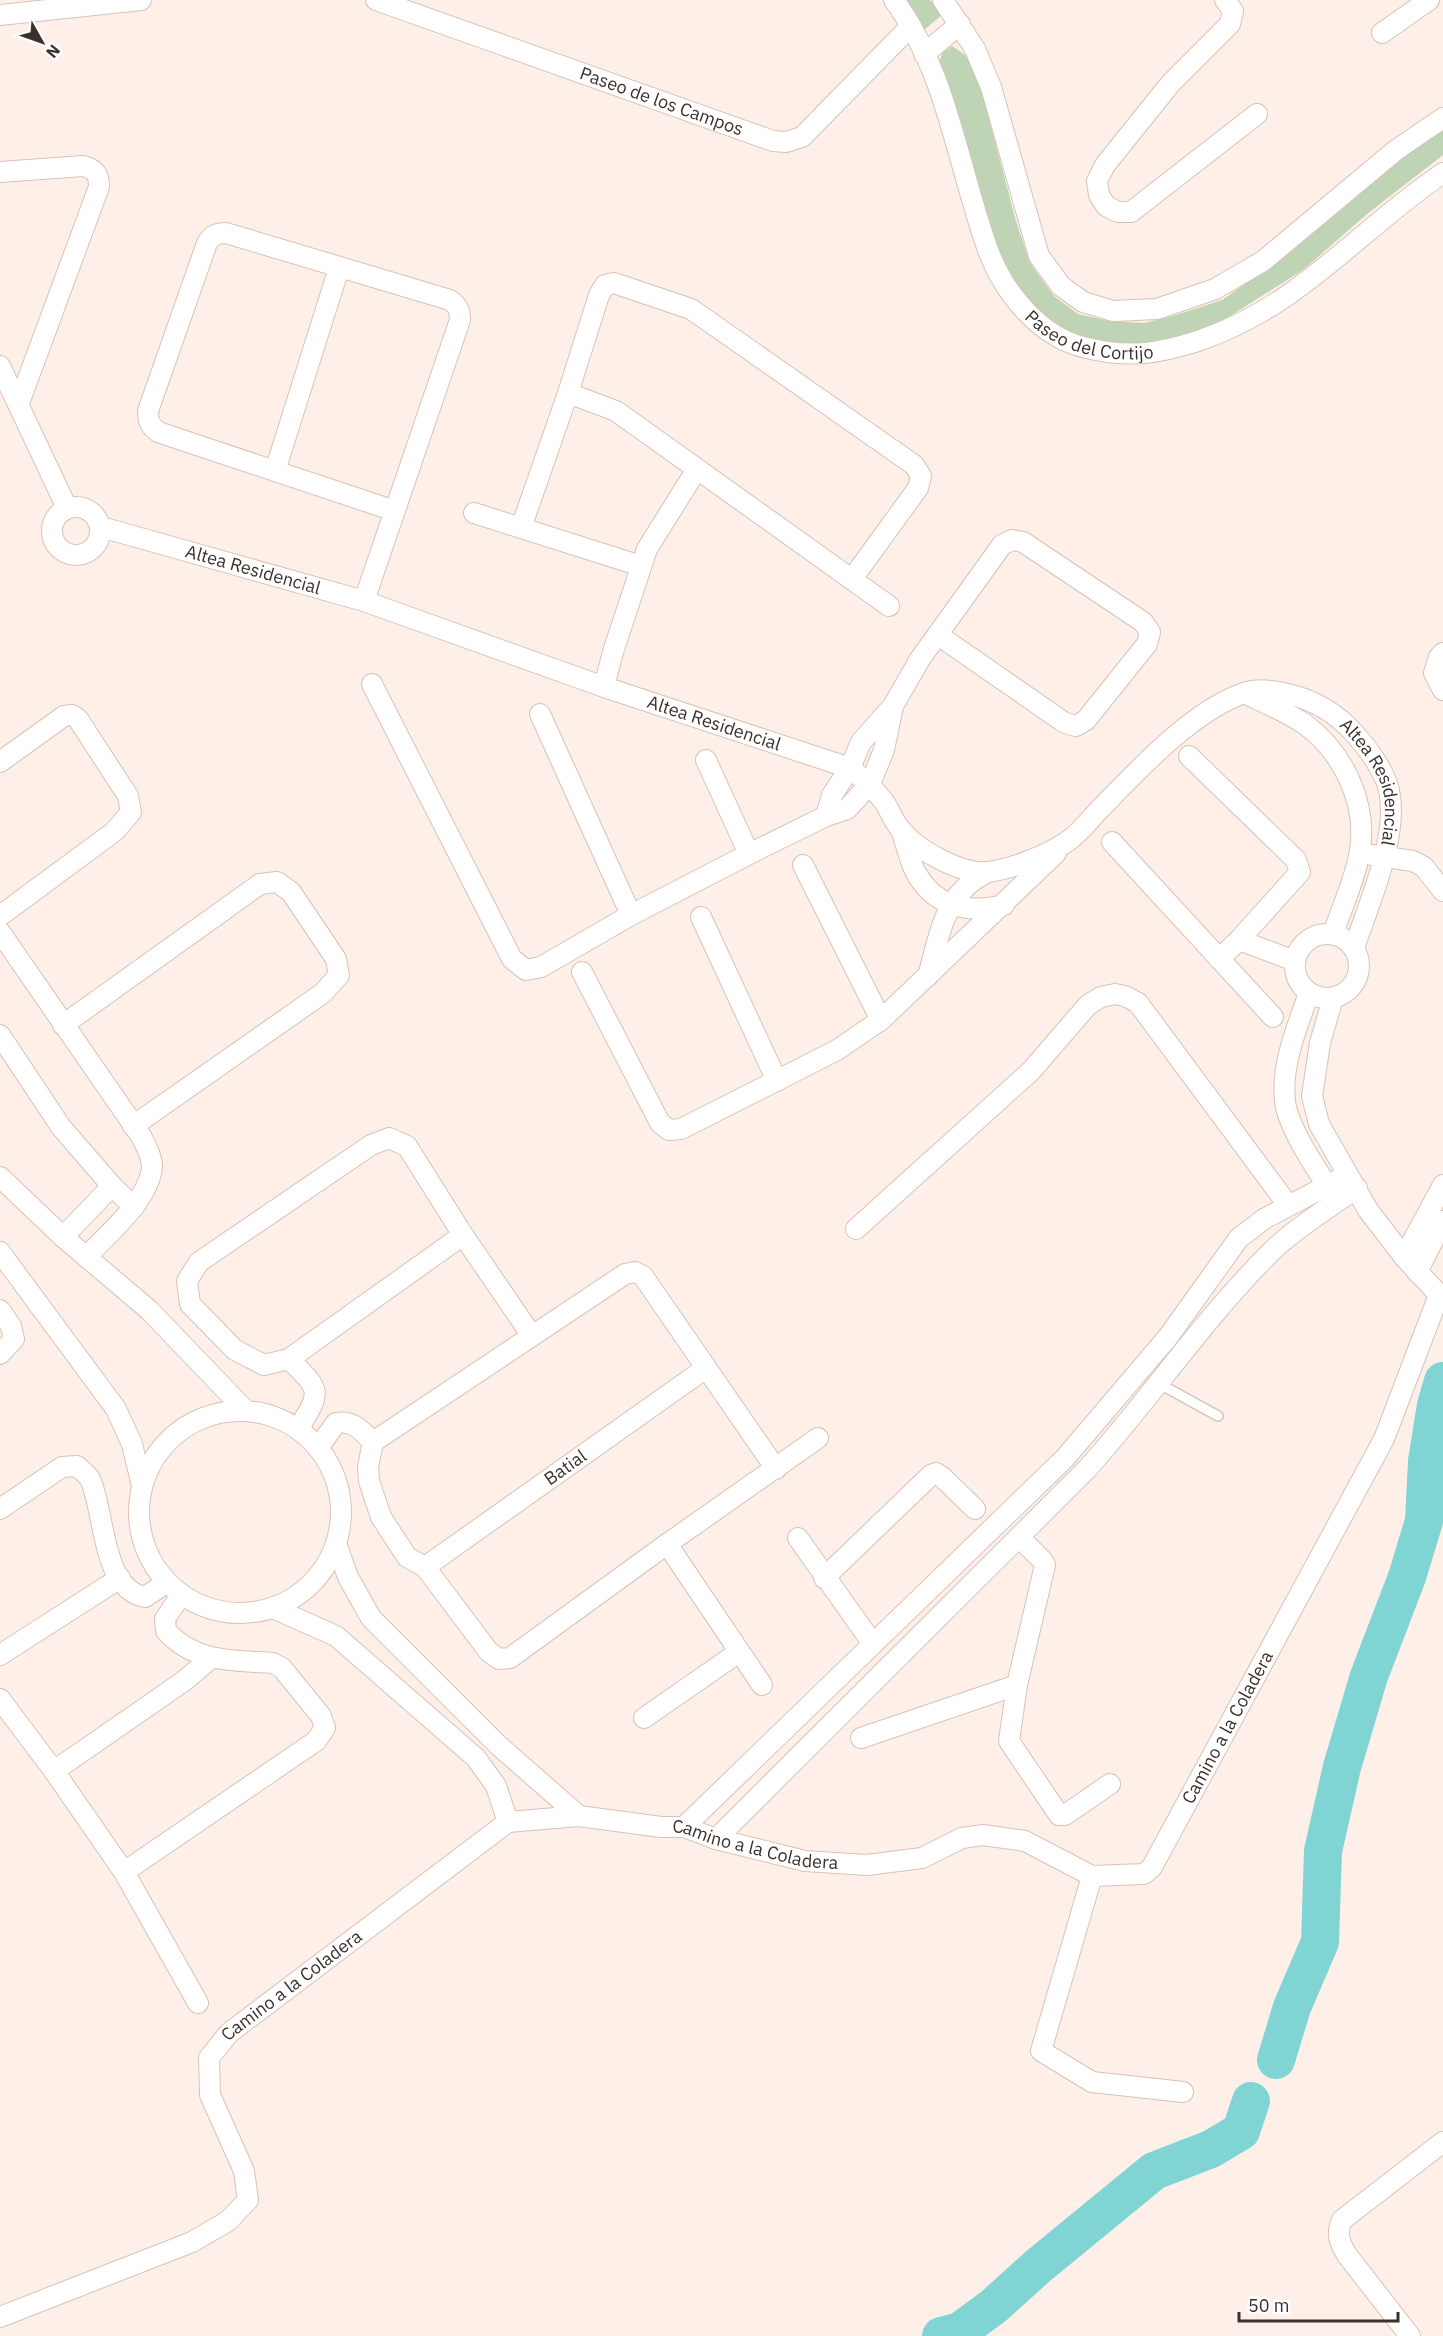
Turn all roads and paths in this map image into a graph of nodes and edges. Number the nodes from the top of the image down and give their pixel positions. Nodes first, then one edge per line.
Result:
1 (141, 0) edge
2 (376, 0) edge
3 (894, 0) edge
4 (943, 0) edge
5 (1225, 0) edge
6 (1429, 0) edge
7 (0, 15) edge
8 (960, 24) junction
9 (911, 26) junction
10 (1382, 33) dead end
11 (924, 54) junction
12 (1257, 114) dead end
13 (1443, 118) edge
14 (0, 172) edge
15 (1443, 172) edge
16 (339, 268) junction
17 (0, 366) edge
18 (568, 393) junction
19 (19, 403) junction
20 (697, 469) junction
21 (275, 471) junction
22 (67, 508) junction
23 (395, 511) junction
24 (474, 513) dead end
25 (101, 527) junction
26 (521, 528) junction
27 (641, 566) junction
28 (852, 579) junction
29 (364, 601) junction
30 (890, 606) dead end
31 (938, 635) junction
32 (1443, 653) edge
33 (372, 684) dead end
34 (604, 687) junction
35 (1443, 690) edge
36 (1244, 693) junction
37 (893, 706) junction
38 (540, 714) dead end
39 (1189, 756) dead end
40 (706, 760) dead end
41 (0, 762) edge
42 (850, 768) junction
43 (870, 784) junction
44 (826, 816) junction
45 (901, 831) junction
46 (1068, 841) junction
47 (1112, 842) dead end
48 (1360, 853) junction
49 (749, 854) junction
50 (1385, 857) junction
51 (803, 865) dead end
52 (987, 872) junction
53 (1443, 891) edge
54 (1004, 905) junction
55 (951, 906) junction
56 (631, 915) junction
57 (0, 916) edge
58 (701, 917) dead end
59 (0, 932) edge
60 (1333, 934) junction
61 (1239, 940) junction
62 (1354, 948) junction
63 (1219, 959) junction
64 (1295, 961) junction
65 (582, 972) dead end
66 (928, 976) junction
67 (1309, 993) junction
68 (1333, 998) junction
69 (1273, 1017) dead end
70 (881, 1020) junction
71 (63, 1025) junction
72 (0, 1035) edge
73 (777, 1081) junction
74 (134, 1126) junction
75 (0, 1177) edge
76 (1352, 1181) junction
77 (1443, 1185) edge
78 (112, 1186) junction
79 (1332, 1193) junction
80 (1288, 1205) junction
81 (134, 1207) junction
82 (1368, 1210) junction
83 (1443, 1221) edge
84 (856, 1229) dead end
85 (463, 1235) junction
86 (63, 1237) junction
87 (0, 1252) edge
88 (86, 1257) junction
89 (1404, 1257) junction
90 (1417, 1272) junction
91 (1441, 1297) edge
92 (0, 1310) edge
93 (532, 1336) junction
94 (1168, 1337) junction
95 (1185, 1350) junction
96 (0, 1354) edge
97 (289, 1359) junction
98 (706, 1368) junction
99 (1158, 1383) junction
100 (246, 1411) junction
101 (1218, 1416) dead end
102 (298, 1429) junction
103 (818, 1438) dead end
104 (373, 1442) junction
105 (318, 1448) junction
106 (776, 1469) junction
107 (142, 1486) junction
108 (0, 1509) edge
109 (975, 1509) dead end
110 (1019, 1537) junction
111 (798, 1538) dead end
112 (336, 1542) junction
113 (667, 1544) junction
114 (425, 1567) junction
115 (120, 1578) junction
116 (824, 1578) junction
117 (173, 1589) junction
118 (273, 1608) junction
119 (873, 1644) junction
120 (739, 1652) junction
121 (0, 1655) edge
122 (858, 1658) junction
123 (210, 1659) junction
124 (876, 1677) junction
125 (1017, 1684) junction
126 (762, 1685) dead end
127 (0, 1699) edge
128 (644, 1718) dead end
129 (861, 1738) dead end
130 (54, 1771) junction
131 (1110, 1784) dead end
132 (579, 1816) junction
133 (508, 1822) junction
134 (684, 1827) junction
135 (716, 1839) junction
136 (124, 1872) junction
137 (1092, 1876) junction
138 (198, 2003) dead end
139 (1183, 2092) dead end
140 (1443, 2142) edge
141 (0, 2317) edge
142 (1410, 2336) edge

1 - 7 street
2 - 9 street, Paseo de los Campos
3 - 9 street, Paseo del Cortijo
4 - 8 street, Paseo del Cortijo
5 - 12 street
6 - 10 street
8 - 11 street
8 - 13 street, Paseo del Cortijo
9 - 11 street, Paseo del Cortijo
11 - 15 street, Paseo del Cortijo
14 - 19 street
16 - 21 street
16 - 21 street
16 - 23 street
17 - 19 street
18 - 20 street
18 - 26 street
18 - 28 street
19 - 22 street
20 - 27 street
20 - 28 street
21 - 23 street
22 - 25 street
22 - 25 street
23 - 29 street
24 - 26 street
25 - 29 street, Altea Residencial
26 - 27 street
27 - 34 street
28 - 30 street
29 - 34 street, Altea Residencial
31 - 31 street
31 - 37 street
32 - 35 street
33 - 56 street
34 - 42 street, Altea Residencial
36 - 46 street, Altea Residencial
36 - 48 street, Altea Residencial
36 - 50 street, Altea Residencial
37 - 42 street
37 - 43 street
38 - 56 street
39 - 61 street
40 - 49 street
41 - 57 street
42 - 43 street, Altea Residencial
42 - 44 street
43 - 44 street
43 - 45 street, Altea Residencial
44 - 49 street
45 - 52 street, Altea Residencial
45 - 55 street
46 - 52 street, Altea Residencial
46 - 54 street
47 - 63 street
48 - 50 street
48 - 60 street, Altea Residencial
49 - 56 street
50 - 53 street
50 - 62 street, Altea Residencial
51 - 70 street
52 - 55 street
54 - 55 street
54 - 66 street
55 - 66 street
58 - 73 street
59 - 71 street
60 - 62 street
60 - 64 street
61 - 63 street
61 - 64 street
62 - 68 street
63 - 69 street
64 - 67 street
65 - 73 street
66 - 70 street
67 - 68 street
67 - 79 street
68 - 76 street
70 - 73 street
71 - 74 street
71 - 74 street
72 - 78 street
74 - 81 street
75 - 86 street
76 - 79 street
76 - 82 street
77 - 89 street
78 - 81 street
78 - 86 street
79 - 80 street
79 - 82 street
79 - 95 street
80 - 84 street
80 - 94 street
81 - 88 street
82 - 89 street
83 - 90 street
85 - 93 street
85 - 97 street
85 - 97 street
86 - 88 street
87 - 107 street
88 - 100 street
89 - 90 street
90 - 91 street
91 - 137 street, Camino a la Coladera
92 - 96 street
93 - 98 street
93 - 104 street
94 - 95 street
94 - 119 street
95 - 99 street
97 - 102 street
98 - 106 street
98 - 114 street, Batial
99 - 101 lane
99 - 110 street
100 - 102 street
100 - 107 street
102 - 105 street
103 - 106 street
104 - 105 street
104 - 114 street
105 - 112 street
106 - 113 street
107 - 117 street
108 - 115 street
109 - 116 street
110 - 124 street
110 - 125 street
111 - 116 street
112 - 118 street
112 - 132 street
113 - 114 street
113 - 120 street
115 - 117 street
115 - 121 street
116 - 119 street
117 - 118 street
117 - 123 street
118 - 133 street
119 - 122 street
120 - 126 street
120 - 128 street
122 - 124 street
122 - 134 street
123 - 130 street
123 - 136 street
124 - 135 street
125 - 129 street
125 - 131 street
127 - 130 street
130 - 136 street
132 - 133 street, Camino a la Coladera
132 - 134 street, Camino a la Coladera
133 - 141 street, Camino a la Coladera
134 - 135 street, Camino a la Coladera
135 - 137 street, Camino a la Coladera
136 - 138 street
137 - 139 street
140 - 142 street

